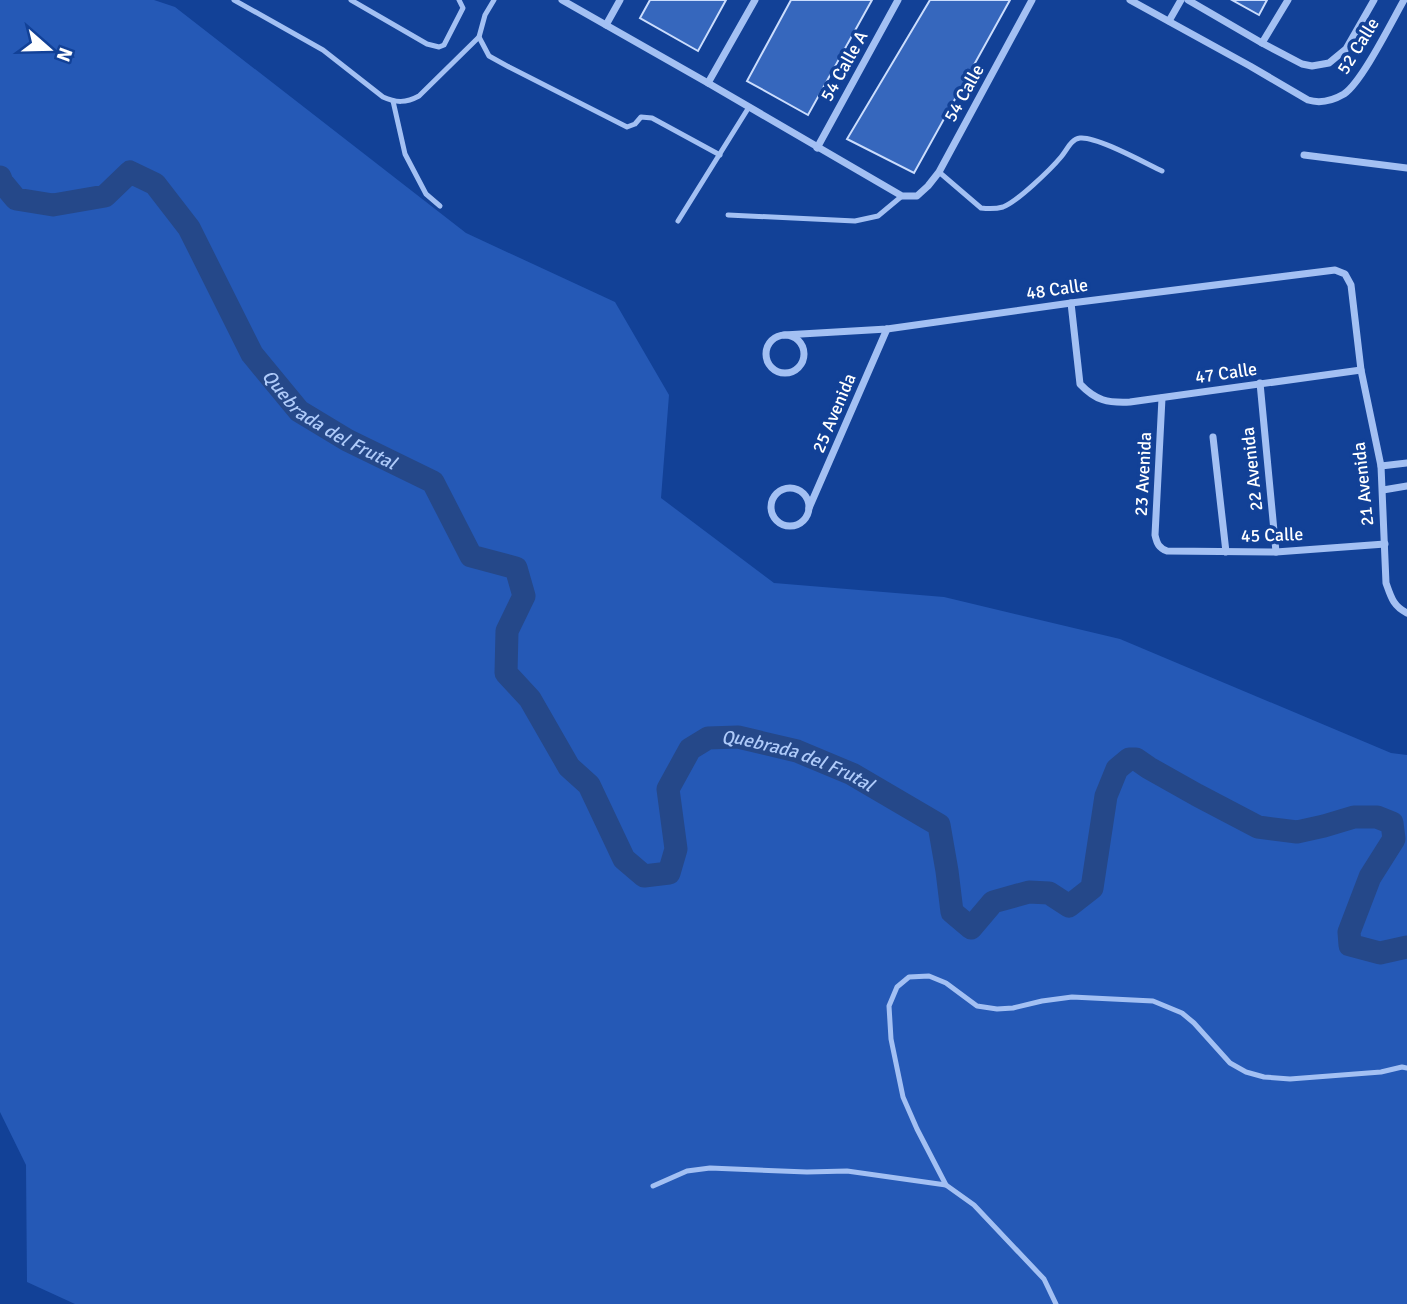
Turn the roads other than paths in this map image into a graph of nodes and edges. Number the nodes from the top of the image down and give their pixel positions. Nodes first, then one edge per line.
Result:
1 (234, 0) edge
2 (351, 0) edge
3 (459, 0) edge
4 (494, 0) edge
5 (562, 0) edge
6 (620, 0) edge
7 (755, 0) edge
8 (898, 0) edge
9 (1032, 0) edge
10 (1130, 0) edge
11 (1181, 0) edge
12 (1188, 0) edge
13 (1288, 0) edge
14 (1374, 0) edge
15 (1404, 0) edge
16 (1169, 21) junction
17 (606, 25) junction
18 (479, 37) junction
19 (1262, 43) junction
20 (708, 83) junction
21 (393, 101) junction
22 (749, 107) junction
23 (817, 148) junction
24 (720, 155) junction
25 (1304, 155) dead end
26 (1407, 168) edge
27 (1162, 171) dead end
28 (939, 172) junction
29 (902, 196) junction
30 (440, 206) dead end
31 (728, 215) dead end
32 (678, 221) dead end
33 (1335, 270) joint
34 (1071, 303) junction
35 (887, 329) junction
36 (784, 335) junction
37 (1361, 370) junction
38 (1259, 383) junction
39 (1162, 398) junction
40 (1213, 437) dead end
41 (1407, 463) edge
42 (1381, 466) junction
43 (1407, 486) edge
44 (1383, 490) junction
45 (809, 508) junction
46 (1385, 544) junction
47 (1161, 549) joint
48 (1226, 552) junction
49 (1276, 552) junction
50 (1407, 613) edge
51 (1407, 1068) edge
52 (946, 1185) junction
53 (653, 1186) dead end
54 (1056, 1304) edge

1 - 21 lane
2 - 3 lane
4 - 18 lane
5 - 17 street
6 - 17 street
7 - 20 street
8 - 23 street, 54 Calle A
9 - 28 street, 54 Calle
10 - 16 street
11 - 16 street
12 - 19 street
13 - 19 street
14 - 19 street, 52 Calle
15 - 16 street, 52 Calle
17 - 20 street
18 - 21 lane
18 - 24 lane
20 - 22 street
21 - 30 lane
22 - 23 street
22 - 24 lane
23 - 29 street
24 - 32 lane
25 - 26 street
27 - 28 lane
28 - 29 street, 54 Calle
29 - 31 lane
33 - 34 street, 48 Calle
33 - 37 street, 21 Avenida
34 - 35 street, 48 Calle
34 - 39 street, 47 Calle
35 - 36 street, 48 Calle
35 - 45 street, 25 Avenida
36 - 36 street
37 - 38 street, 47 Calle
37 - 42 street, 21 Avenida
38 - 39 street, 47 Calle
38 - 49 street, 22 Avenida
39 - 47 street, 23 Avenida
40 - 48 street
41 - 42 street
42 - 44 street, 21 Avenida
43 - 44 street
44 - 46 street, 21 Avenida
45 - 45 street
46 - 49 street, 45 Calle
46 - 50 street, 21 Avenida
47 - 48 street, 45 Calle
48 - 49 street, 45 Calle
51 - 52 lane
52 - 53 lane
52 - 54 lane

